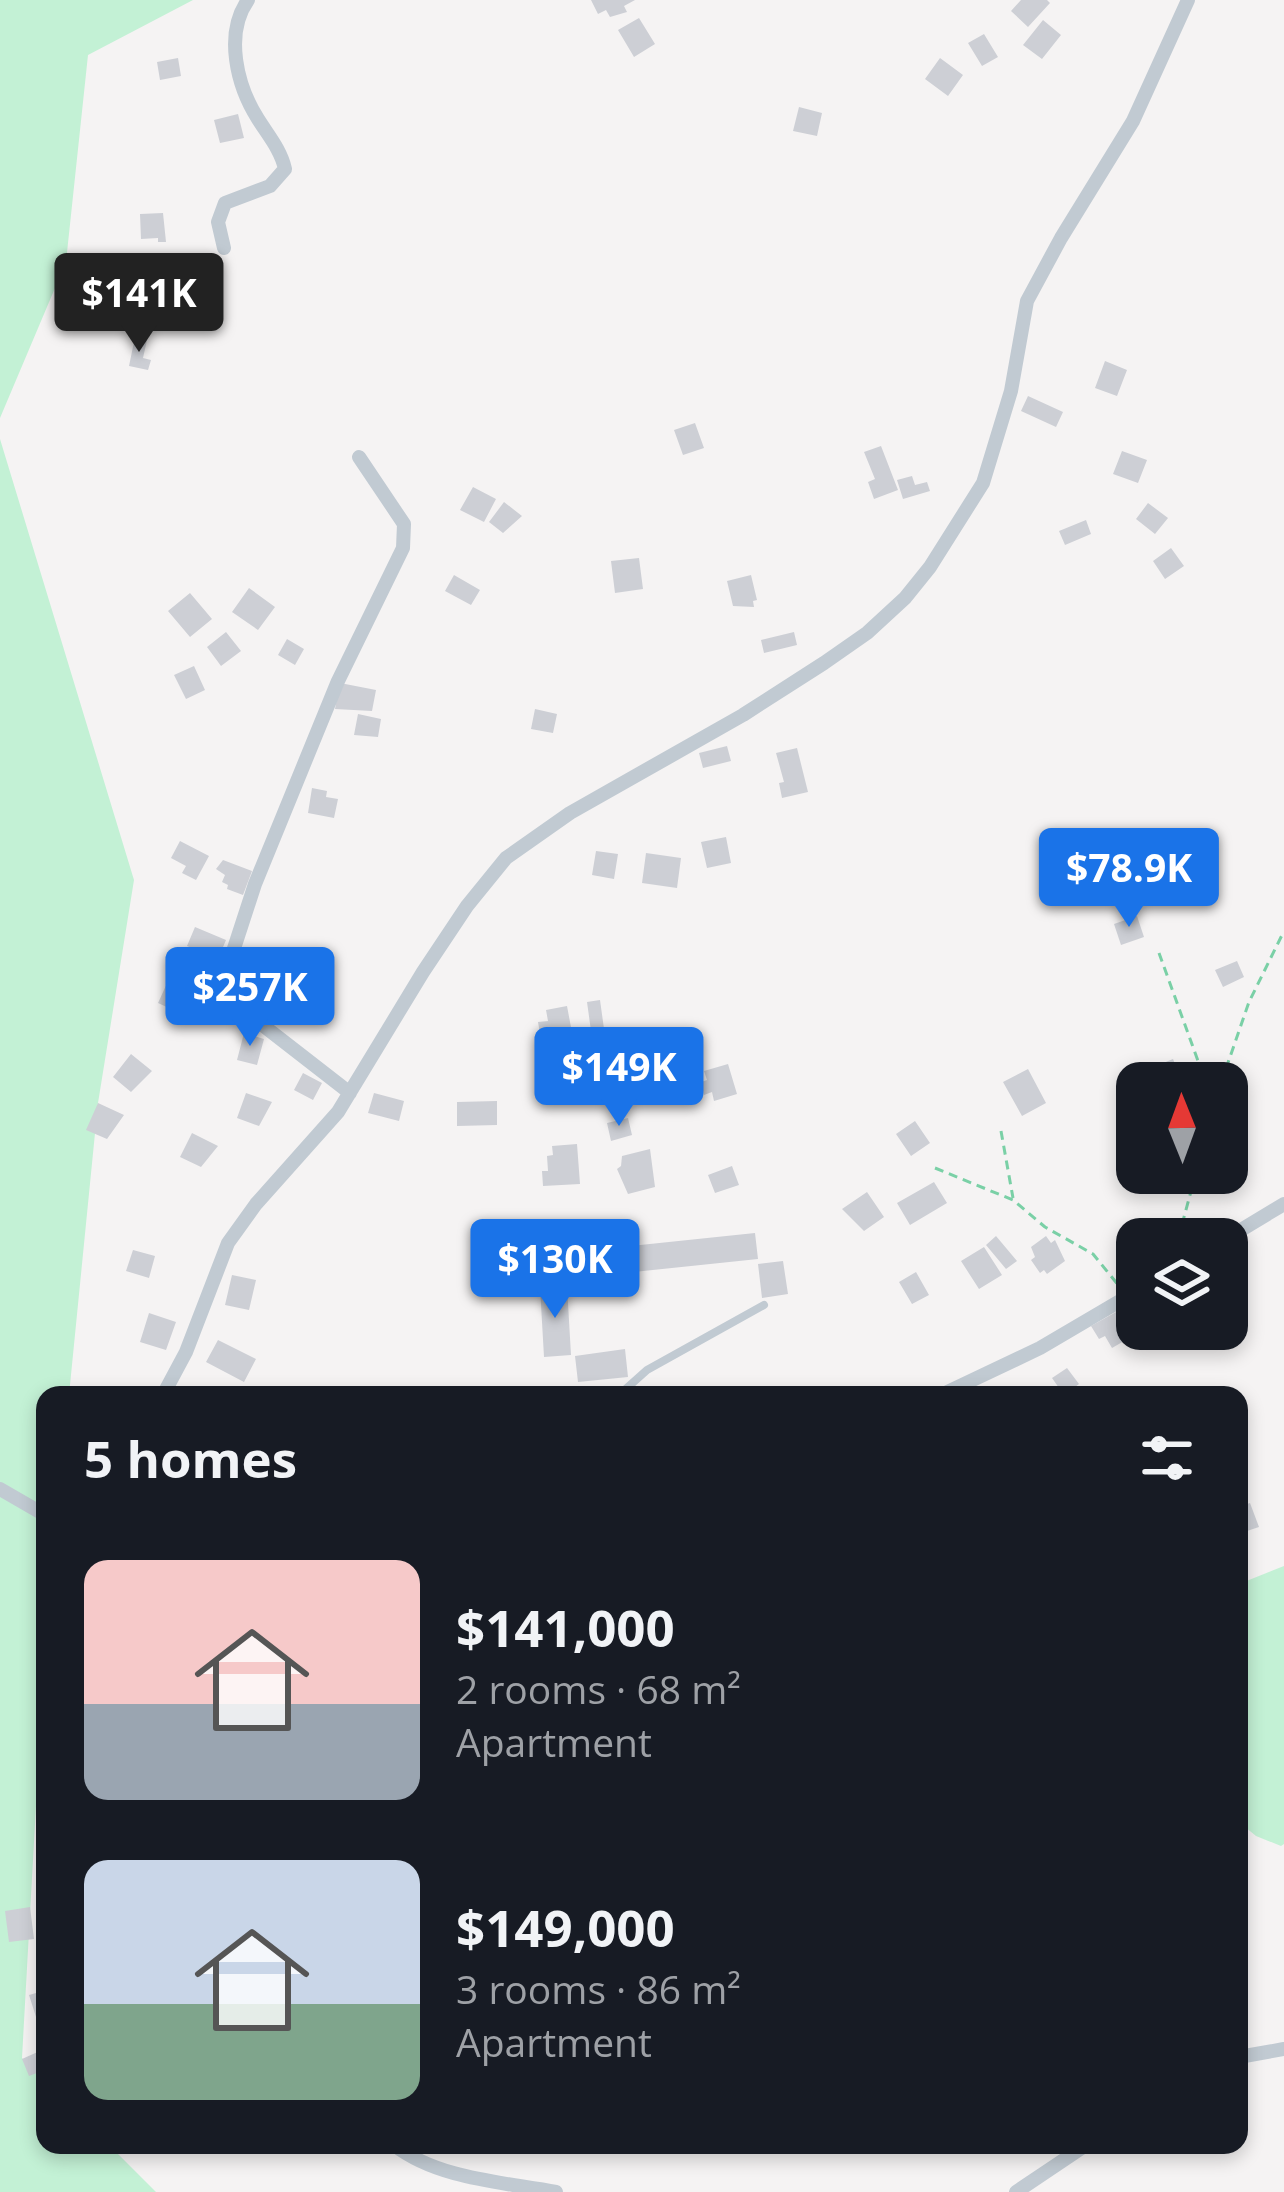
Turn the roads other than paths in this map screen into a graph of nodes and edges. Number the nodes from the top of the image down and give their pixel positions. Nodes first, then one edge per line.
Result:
1 (248, 0) edge
2 (1188, 0) edge
3 (224, 248) dead end
4 (359, 457) dead end
5 (350, 1093) junction
6 (1284, 1204) edge
7 (1248, 1226) edge
8 (1116, 1303) edge
9 (764, 1305) dead end
10 (168, 1386) edge
11 (629, 1386) edge
12 (960, 1386) edge
13 (0, 1490) edge
14 (36, 1510) edge
15 (1284, 2050) edge
16 (1248, 2055) edge
17 (408, 2154) edge
18 (1074, 2154) edge
19 (1039, 2179) junction
20 (556, 2192) edge
21 (1016, 2192) edge
22 (1055, 2192) edge

1 - 3 street
2 - 5 street
4 - 5 street
5 - 10 street
6 - 7 street
8 - 12 street
9 - 11 lane
13 - 14 street
15 - 16 street
17 - 20 street
18 - 19 street
19 - 21 street
19 - 22 street

